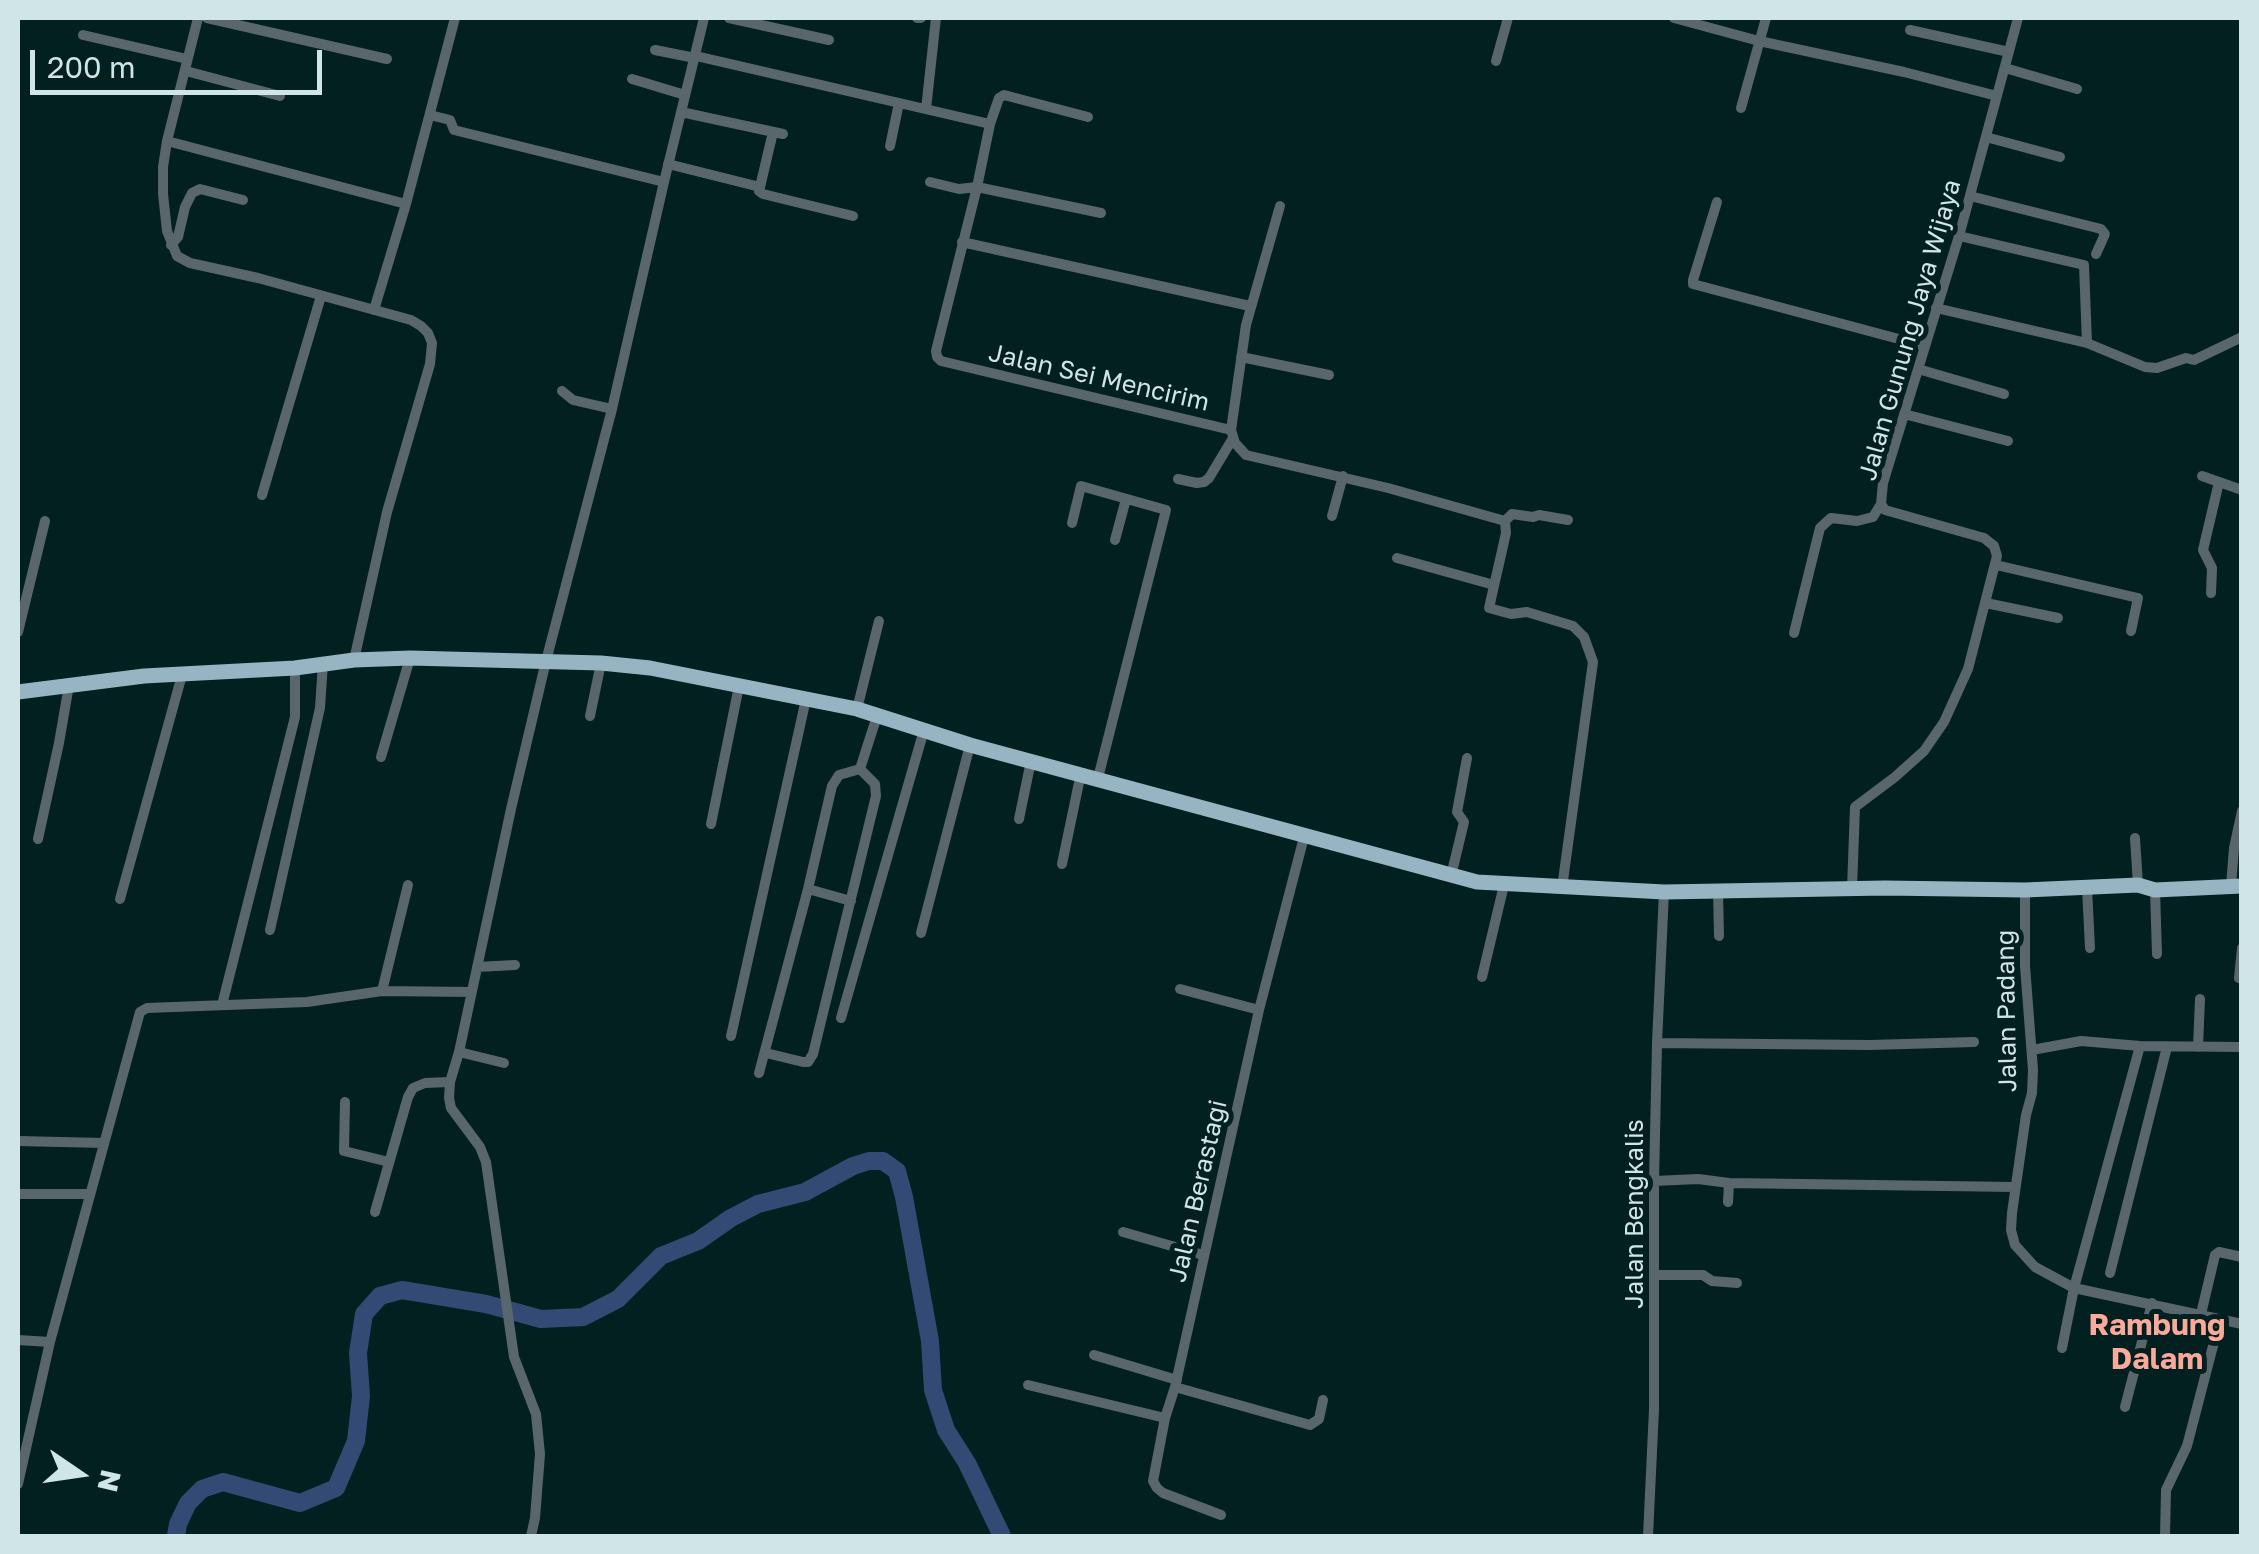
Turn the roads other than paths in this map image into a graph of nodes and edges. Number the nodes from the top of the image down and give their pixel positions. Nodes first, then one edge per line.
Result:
1 (198, 18) edge
2 (207, 18) edge
3 (455, 18) edge
4 (704, 18) edge
5 (730, 18) edge
6 (936, 18) edge
7 (1506, 18) edge
8 (1674, 18) edge
9 (1766, 18) edge
10 (2018, 18) edge
11 (1910, 30) dead end
12 (84, 35) dead end
13 (829, 40) dead end
14 (1759, 42) junction
15 (655, 50) dead end
16 (2009, 52) junction
17 (695, 57) junction
18 (387, 59) dead end
19 (1496, 61) dead end
20 (187, 65) junction
21 (2005, 68) junction
22 (632, 79) dead end
23 (2078, 89) dead end
24 (685, 95) junction
25 (280, 96) dead end
26 (1997, 96) junction
27 (899, 103) junction
28 (1741, 108) dead end
29 (926, 109) junction
30 (681, 112) junction
31 (430, 115) junction
32 (1088, 117) dead end
33 (990, 124) junction
34 (1986, 137) junction
35 (167, 141) junction
36 (890, 146) dead end
37 (2060, 157) dead end
38 (668, 164) junction
39 (664, 182) junction
40 (930, 182) dead end
41 (760, 187) junction
42 (977, 187) junction
43 (1970, 196) junction
44 (243, 200) dead end
45 (1717, 202) dead end
46 (406, 204) junction
47 (1280, 206) dead end
48 (1101, 213) dead end
49 (853, 216) dead end
50 (1959, 236) junction
51 (962, 242) junction
52 (171, 245) junction
53 (2096, 254) dead end
54 (321, 296) junction
55 (1250, 306) junction
56 (1936, 308) junction
57 (374, 310) junction
58 (2242, 337) edge
59 (2088, 342) junction
60 (1925, 346) junction
61 (1241, 357) junction
62 (1918, 370) junction
63 (1329, 374) dead end
64 (562, 391) dead end
65 (2004, 394) dead end
66 (612, 409) junction
67 (1904, 414) junction
68 (1232, 434) junction
69 (2008, 441) dead end
70 (1342, 476) junction
71 (2202, 476) dead end
72 (1178, 479) dead end
73 (2219, 482) junction
74 (2242, 490) edge
75 (262, 495) dead end
76 (1126, 499) junction
77 (1882, 504) junction
78 (1332, 516) dead end
79 (1568, 520) dead end
80 (45, 521) dead end
81 (1505, 521) junction
82 (1072, 523) dead end
83 (1116, 540) dead end
84 (1397, 558) dead end
85 (1996, 565) junction
86 (1494, 585) junction
87 (2210, 593) dead end
88 (1986, 603) junction
89 (2058, 618) dead end
90 (878, 622) dead end
91 (2130, 631) dead end
92 (18, 632) edge
93 (1794, 633) dead end
94 (410, 658) junction
95 (354, 660) junction
96 (546, 661) junction
97 (323, 663) junction
98 (601, 663) junction
99 (295, 668) junction
100 (182, 675) junction
101 (69, 685) junction
102 (739, 686) junction
103 (18, 692) edge
104 (806, 699) junction
105 (858, 709) junction
106 (590, 716) dead end
107 (877, 716) junction
108 (924, 730) junction
109 (970, 744) junction
110 (380, 757) dead end
111 (1466, 758) dead end
112 (1031, 761) junction
113 (860, 769) junction
114 (1081, 774) junction
115 (1098, 778) junction
116 (2242, 811) edge
117 (1019, 819) dead end
118 (711, 824) dead end
119 (1304, 837) junction
120 (38, 838) dead end
121 (2134, 838) dead end
122 (1062, 864) dead end
123 (1450, 876) junction
124 (1504, 884) junction
125 (2138, 885) junction
126 (408, 886) dead end
127 (2236, 886) edge
128 (1562, 888) junction
129 (2087, 888) junction
130 (808, 889) junction
131 (1852, 889) junction
132 (1718, 890) junction
133 (2025, 890) junction
134 (2156, 890) junction
135 (1664, 892) junction
136 (120, 899) dead end
137 (851, 901) junction
138 (270, 930) dead end
139 (921, 934) dead end
140 (1720, 936) dead end
141 (2090, 948) dead end
142 (2242, 948) edge
143 (2157, 954) dead end
144 (515, 964) dead end
145 (477, 967) junction
146 (1482, 978) dead end
147 (2242, 979) edge
148 (1180, 989) dead end
149 (382, 990) junction
150 (471, 992) junction
151 (2200, 999) dead end
152 (222, 1005) junction
153 (1259, 1010) junction
154 (842, 1018) dead end
155 (731, 1036) dead end
156 (1974, 1042) dead end
157 (1657, 1043) junction
158 (2140, 1046) junction
159 (2167, 1046) junction
160 (2198, 1047) junction
161 (2242, 1048) edge
162 (2032, 1050) junction
163 (459, 1052) junction
164 (766, 1053) junction
165 (504, 1063) dead end
166 (760, 1073) dead end
167 (450, 1082) junction
168 (345, 1102) dead end
169 (18, 1141) edge
170 (104, 1143) junction
171 (389, 1162) junction
172 (1654, 1181) junction
173 (1729, 1183) junction
174 (2015, 1186) junction
175 (18, 1194) edge
176 (90, 1194) junction
177 (1728, 1202) dead end
178 (376, 1212) dead end
179 (1123, 1232) dead end
180 (1203, 1255) junction
181 (2242, 1256) edge
182 (2110, 1273) dead end
183 (1654, 1275) junction
184 (1737, 1283) dead end
185 (2074, 1288) junction
186 (2152, 1303) junction
187 (2201, 1314) junction
188 (2220, 1320) junction
189 (2242, 1324) edge
190 (18, 1340) edge
191 (50, 1342) junction
192 (2062, 1348) dead end
193 (1094, 1355) dead end
194 (1176, 1384) junction
195 (1028, 1385) dead end
196 (1323, 1400) dead end
197 (2126, 1407) dead end
198 (1164, 1418) junction
199 (23, 1435) edge
200 (18, 1484) edge
201 (1222, 1515) dead end
202 (531, 1536) edge
203 (1648, 1536) edge
204 (2165, 1536) edge

1 - 20 street
2 - 18 street
3 - 31 street
4 - 17 street
5 - 13 street
6 - 29 street
7 - 19 street
8 - 14 street
9 - 14 street
10 - 16 street, Jalan Gunung Jaya Wijaya
11 - 16 street
12 - 20 street
14 - 26 street
14 - 28 street
15 - 17 street
16 - 21 street, Jalan Gunung Jaya Wijaya
17 - 24 street
17 - 27 street
20 - 25 street
20 - 35 street
21 - 23 street
21 - 26 street, Jalan Gunung Jaya Wijaya
22 - 24 street
24 - 30 street
26 - 34 street, Jalan Gunung Jaya Wijaya
27 - 29 street
27 - 36 street
29 - 33 street
30 - 38 street
30 - 41 street
31 - 39 street
31 - 46 street
32 - 33 street
33 - 42 street, Jalan Sei Mencirim
34 - 37 street
34 - 43 street, Jalan Gunung Jaya Wijaya
35 - 46 street
35 - 52 street
38 - 39 street
38 - 41 street
39 - 66 street
40 - 42 street
41 - 49 street
42 - 48 street
42 - 51 street, Jalan Sei Mencirim
43 - 50 street, Jalan Gunung Jaya Wijaya
43 - 53 street
44 - 52 street
45 - 60 street
46 - 57 street
47 - 55 street
50 - 56 street, Jalan Gunung Jaya Wijaya
50 - 59 street
51 - 55 street
51 - 68 street, Jalan Sei Mencirim
52 - 54 street
54 - 57 street
54 - 75 street
55 - 61 street
56 - 59 street
56 - 60 street, Jalan Gunung Jaya Wijaya
57 - 95 street
58 - 59 street
60 - 62 street, Jalan Gunung Jaya Wijaya
61 - 63 street
61 - 68 street
62 - 65 street
62 - 67 street, Jalan Gunung Jaya Wijaya
64 - 66 street
66 - 96 street
67 - 69 street
67 - 77 street, Jalan Gunung Jaya Wijaya
68 - 70 street, Jalan Sei Mencirim
68 - 72 street
70 - 78 street
70 - 81 street, Jalan Sei Mencirim
71 - 73 street
73 - 74 street
73 - 87 street
76 - 82 street
76 - 83 street
76 - 115 street
77 - 85 street, Jalan Gunung Jaya Wijaya
77 - 93 street
79 - 81 street
80 - 92 street
81 - 86 street
84 - 86 street
85 - 88 street
85 - 91 street
86 - 128 street
88 - 89 street
88 - 131 street
90 - 105 street
94 - 95 main road
94 - 96 main road
94 - 110 street
95 - 97 main road
96 - 98 main road
96 - 145 street
97 - 99 main road
97 - 138 street
98 - 102 main road
98 - 106 street
99 - 100 main road
99 - 152 street
100 - 101 main road
100 - 136 street
101 - 103 main road
101 - 120 street
102 - 104 main road
102 - 118 street
104 - 105 main road
104 - 155 street
105 - 107 main road
107 - 108 main road
107 - 113 street
108 - 109 main road
108 - 154 street
109 - 112 main road
109 - 139 street
111 - 123 street
112 - 114 main road
112 - 117 street
113 - 130 street
113 - 137 street
114 - 115 main road
114 - 122 street
115 - 119 main road
116 - 127 street
119 - 123 main road
119 - 153 street, Jalan Berastagi
121 - 125 street
123 - 124 main road
124 - 128 main road
124 - 146 street
125 - 129 main road
125 - 134 main road
126 - 149 street
127 - 134 main road
128 - 135 main road
129 - 133 main road
129 - 141 street
130 - 137 street
130 - 164 street
131 - 132 main road
131 - 133 main road
132 - 135 main road
132 - 140 street
133 - 162 street, Jalan Padang
134 - 143 street
135 - 157 street, Jalan Bengkalis
137 - 164 street
142 - 147 street
144 - 145 street
145 - 150 street
148 - 153 street
149 - 150 street
149 - 152 street
150 - 163 street
151 - 160 street
152 - 170 street
153 - 180 street, Jalan Berastagi
156 - 157 street
157 - 172 street, Jalan Bengkalis
158 - 159 street
158 - 162 street
158 - 185 street
159 - 160 street
159 - 182 street
160 - 161 street
162 - 174 street, Jalan Padang
163 - 165 street
163 - 167 street
164 - 166 street
167 - 171 street
167 - 202 street
168 - 171 street
169 - 170 street
170 - 176 street
171 - 178 street
172 - 173 street
172 - 183 street, Jalan Bengkalis
173 - 174 street
173 - 177 street
174 - 185 street, Jalan Padang
175 - 176 street
176 - 191 street
179 - 180 street
180 - 194 street, Jalan Berastagi
181 - 187 street
183 - 184 street
183 - 203 street, Jalan Bengkalis
185 - 186 street, Jalan Padang
185 - 192 street
186 - 187 street, Jalan Padang
186 - 197 street
187 - 188 street, Jalan Padang
188 - 189 street, Jalan Padang
188 - 204 street
190 - 191 street
191 - 199 street
193 - 194 street
194 - 196 street
194 - 198 street, Jalan Berastagi
195 - 198 street
198 - 201 street, Jalan Berastagi
199 - 200 street

